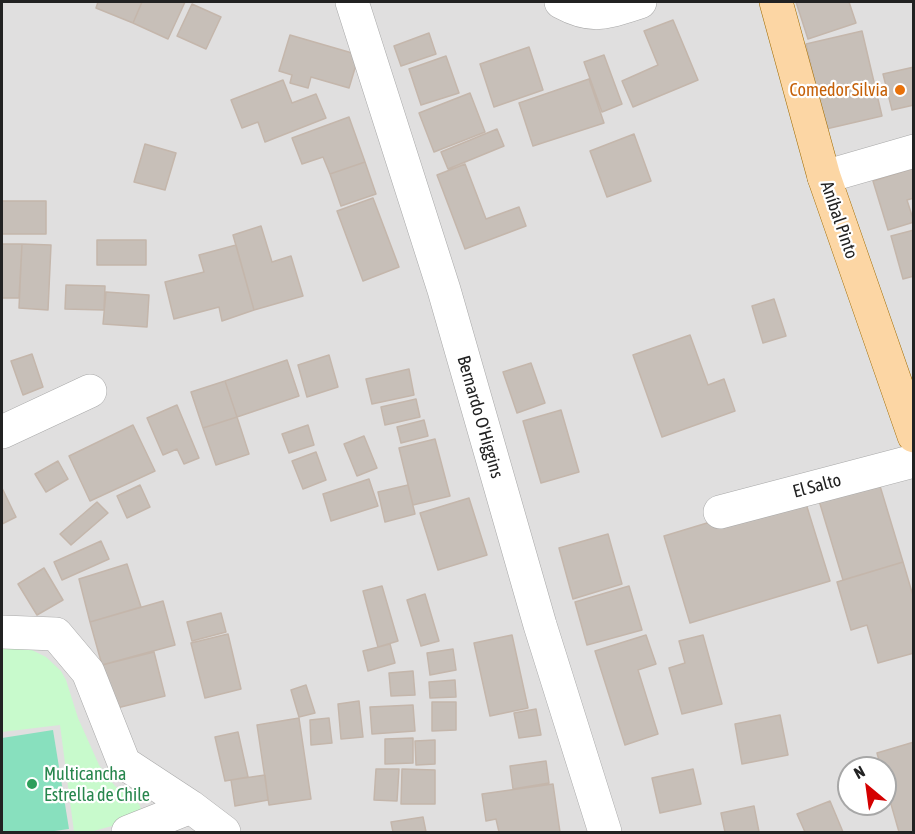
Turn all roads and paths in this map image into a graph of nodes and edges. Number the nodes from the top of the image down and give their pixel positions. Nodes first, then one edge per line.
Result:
1 (352, 2) edge
2 (561, 2) edge
3 (640, 2) edge
4 (776, 2) edge
5 (914, 151) edge
6 (824, 177) junction
7 (90, 391) dead end
8 (2, 432) edge
9 (914, 436) edge
10 (914, 461) edge
11 (720, 512) dead end
12 (2, 632) edge
13 (191, 807) junction
14 (128, 832) edge
15 (224, 832) edge
16 (605, 832) edge

1 - 16 street, Bernardo O'Higgins
2 - 3 street
4 - 6 main road, Aníbal Pinto
5 - 6 street
6 - 9 main road, Aníbal Pinto
7 - 8 street
10 - 11 street, El Salto
12 - 13 street
13 - 14 street
13 - 15 street

